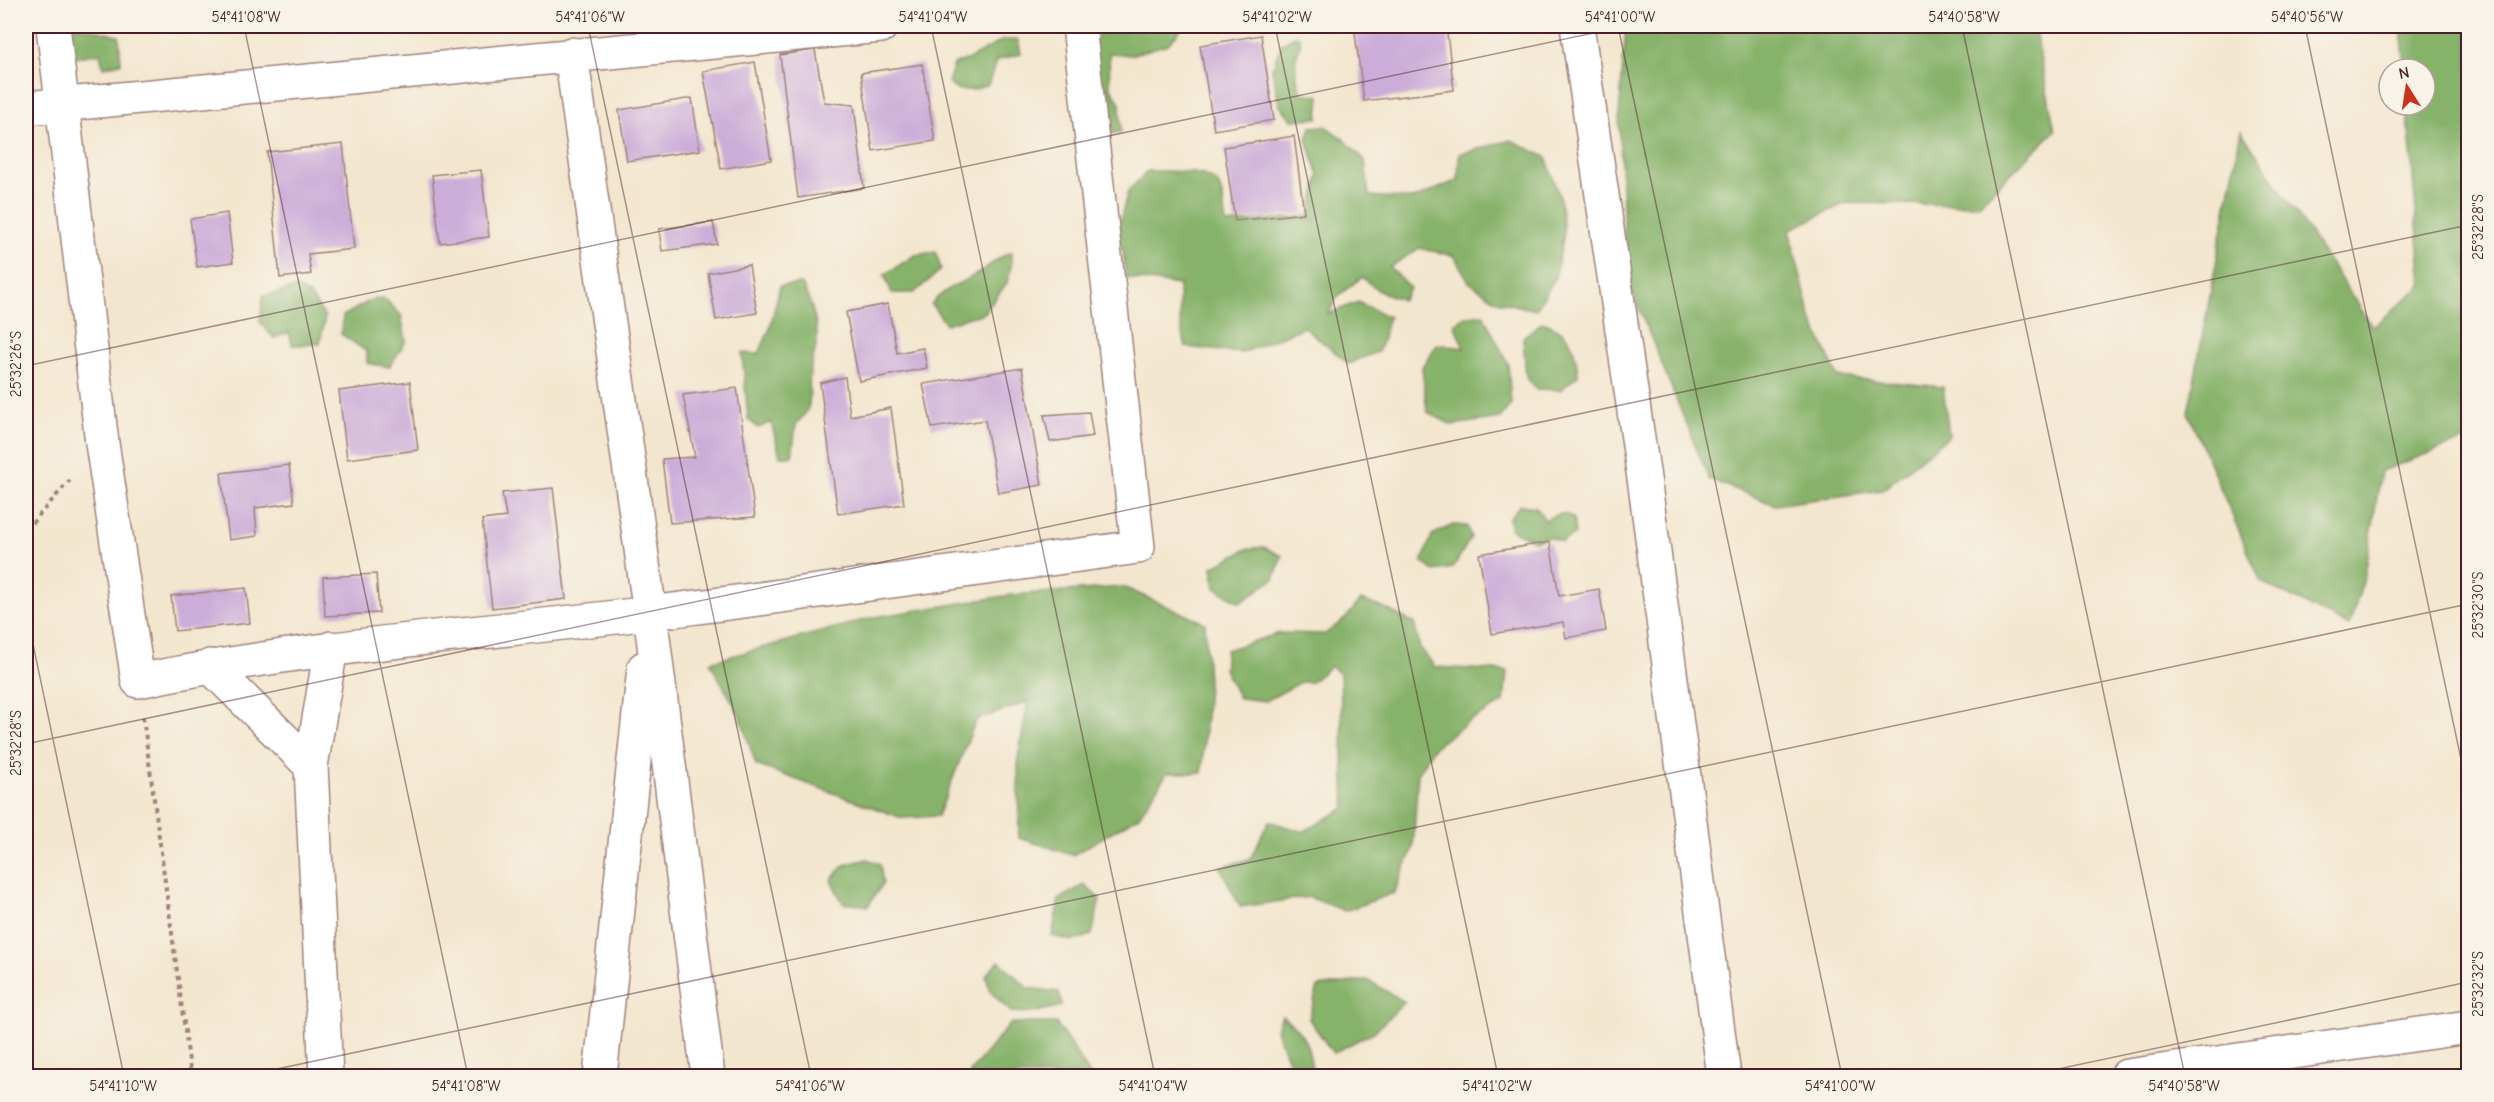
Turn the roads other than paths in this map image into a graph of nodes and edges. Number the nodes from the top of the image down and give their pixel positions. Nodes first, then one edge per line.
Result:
1 (52, 26) edge
2 (881, 26) edge
3 (1079, 26) edge
4 (1577, 26) edge
5 (642, 37) edge
6 (571, 54) junction
7 (60, 104) junction
8 (26, 108) edge
9 (650, 613) junction
10 (331, 648) junction
11 (210, 666) junction
12 (311, 766) junction
13 (2469, 1027) edge
14 (326, 1077) edge
15 (600, 1077) edge
16 (708, 1077) edge
17 (1724, 1077) edge
18 (2127, 1077) edge

1 - 7 street
2 - 5 street
3 - 9 street
4 - 17 street
5 - 6 street
6 - 7 street
6 - 9 street
7 - 8 street
7 - 11 street
9 - 10 street
9 - 15 street
9 - 16 street
10 - 11 street
10 - 12 street
11 - 12 street
12 - 14 street
13 - 18 street

